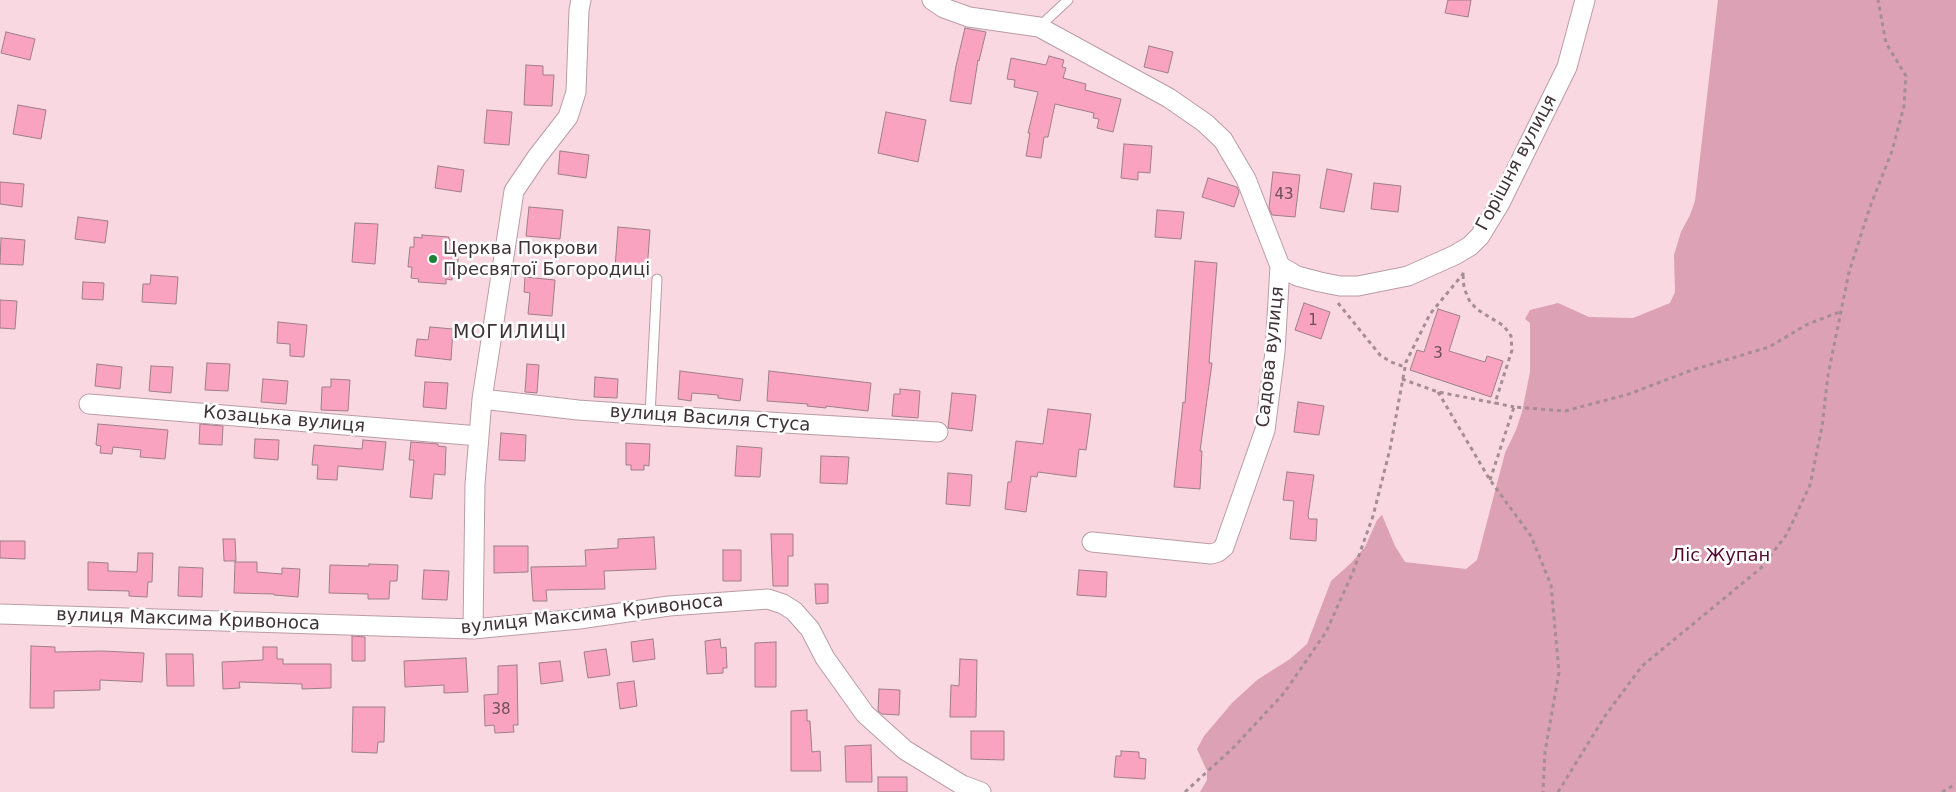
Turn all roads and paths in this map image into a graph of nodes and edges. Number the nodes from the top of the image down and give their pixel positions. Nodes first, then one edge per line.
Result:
1 (581, 0) edge
2 (932, 0) edge
3 (1068, 0) edge
4 (1585, 0) edge
5 (1878, 0) edge
6 (1039, 27) junction
7 (1455, 255) junction
8 (1280, 266) junction
9 (1462, 274) junction
10 (657, 279) dead end
11 (1320, 282) junction
12 (1842, 310) junction
13 (1405, 367) junction
14 (1402, 379) junction
15 (1438, 392) junction
16 (482, 399) junction
17 (89, 404) dead end
18 (1496, 404) junction
19 (1514, 407) junction
20 (650, 415) junction
21 (938, 432) dead end
22 (479, 436) junction
23 (1490, 480) junction
24 (1092, 542) dead end
25 (0, 614) edge
26 (473, 629) junction
27 (1956, 784) edge
28 (981, 792) edge
29 (1185, 792) edge
30 (1543, 792) edge
31 (1558, 792) edge
32 (1942, 792) edge

1 - 16 street
2 - 6 street
3 - 6 lane
4 - 7 street, Горішня вулиця
5 - 12 path
6 - 8 street
7 - 9 path
7 - 11 street, Горішня вулиця
8 - 11 street, Горішня вулиця
8 - 24 street, Садова вулиця
9 - 13 path
9 - 18 path
10 - 20 lane
11 - 13 path
12 - 19 path
12 - 31 path
13 - 14 path
14 - 15 path
14 - 29 path
15 - 18 path
15 - 23 path
16 - 20 street, вулиця Василя Стуса
16 - 22 street
17 - 22 street, Козацька вулиця
18 - 19 path
19 - 23 path
20 - 21 street, вулиця Василя Стуса
22 - 26 street
23 - 30 path
25 - 26 street, вулиця Максима Кривоноса
26 - 28 street, вулиця Максима Кривоноса
27 - 32 path

